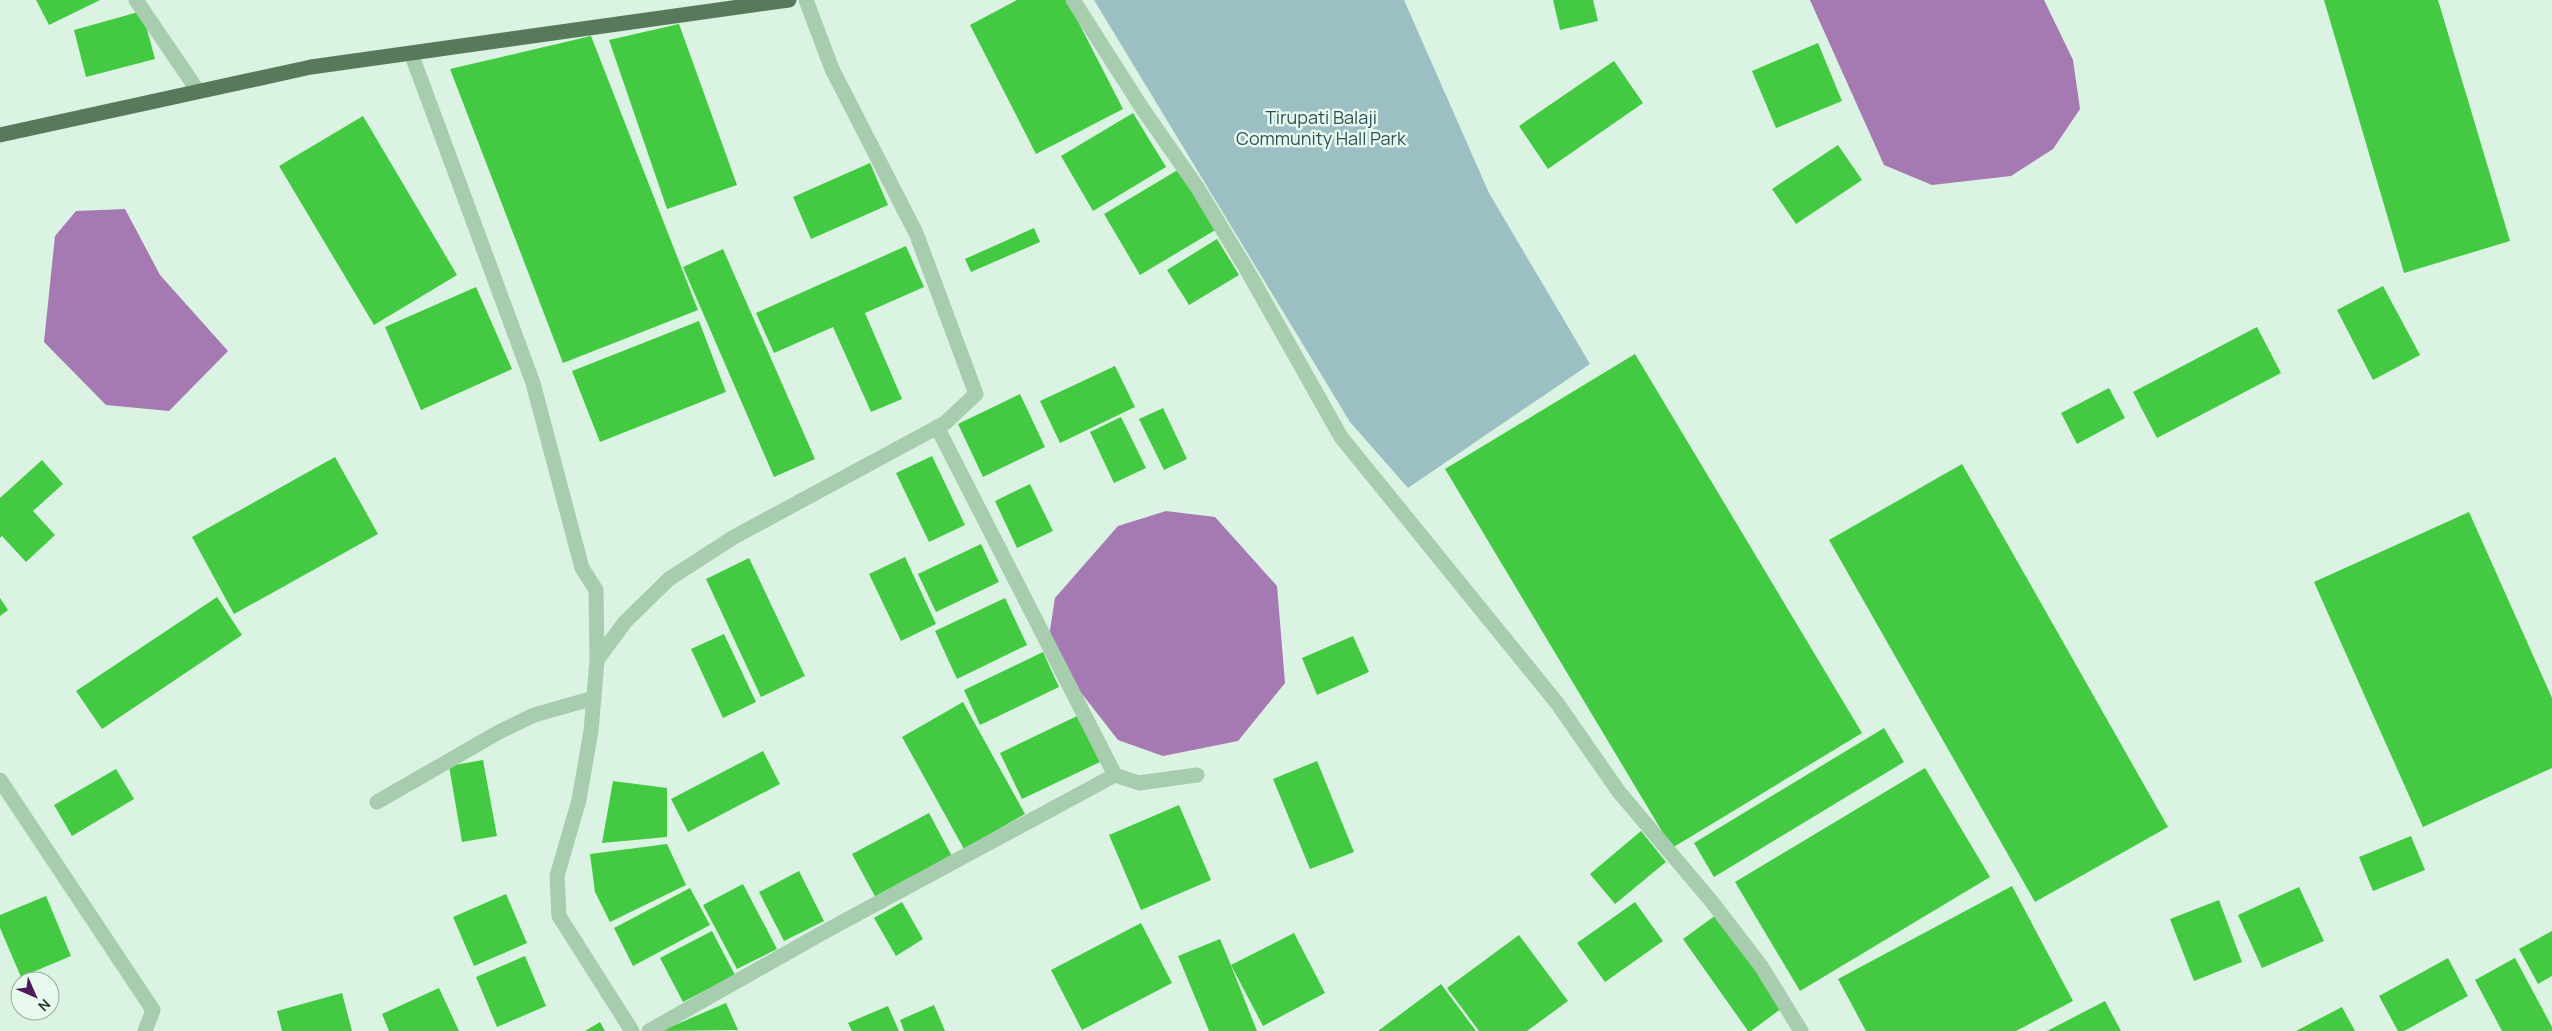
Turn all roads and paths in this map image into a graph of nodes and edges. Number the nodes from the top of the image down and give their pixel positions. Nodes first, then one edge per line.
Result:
1 (136, 0) edge
2 (789, 0) edge
3 (806, 0) edge
4 (1073, 0) edge
5 (411, 53) junction
6 (198, 91) junction
7 (0, 135) edge
8 (937, 427) junction
9 (597, 660) junction
10 (594, 698) junction
11 (1116, 775) junction
12 (1197, 775) dead end
13 (0, 780) edge
14 (378, 802) dead end
15 (1798, 1024) edge
16 (146, 1031) edge
17 (632, 1031) edge
18 (649, 1031) edge

1 - 6 street
2 - 5 main road
3 - 8 street
4 - 15 street
5 - 6 main road
5 - 9 street
6 - 7 main road
8 - 9 street
8 - 11 street
9 - 10 street
10 - 14 street
10 - 17 street
11 - 12 street
11 - 18 street
13 - 16 street

